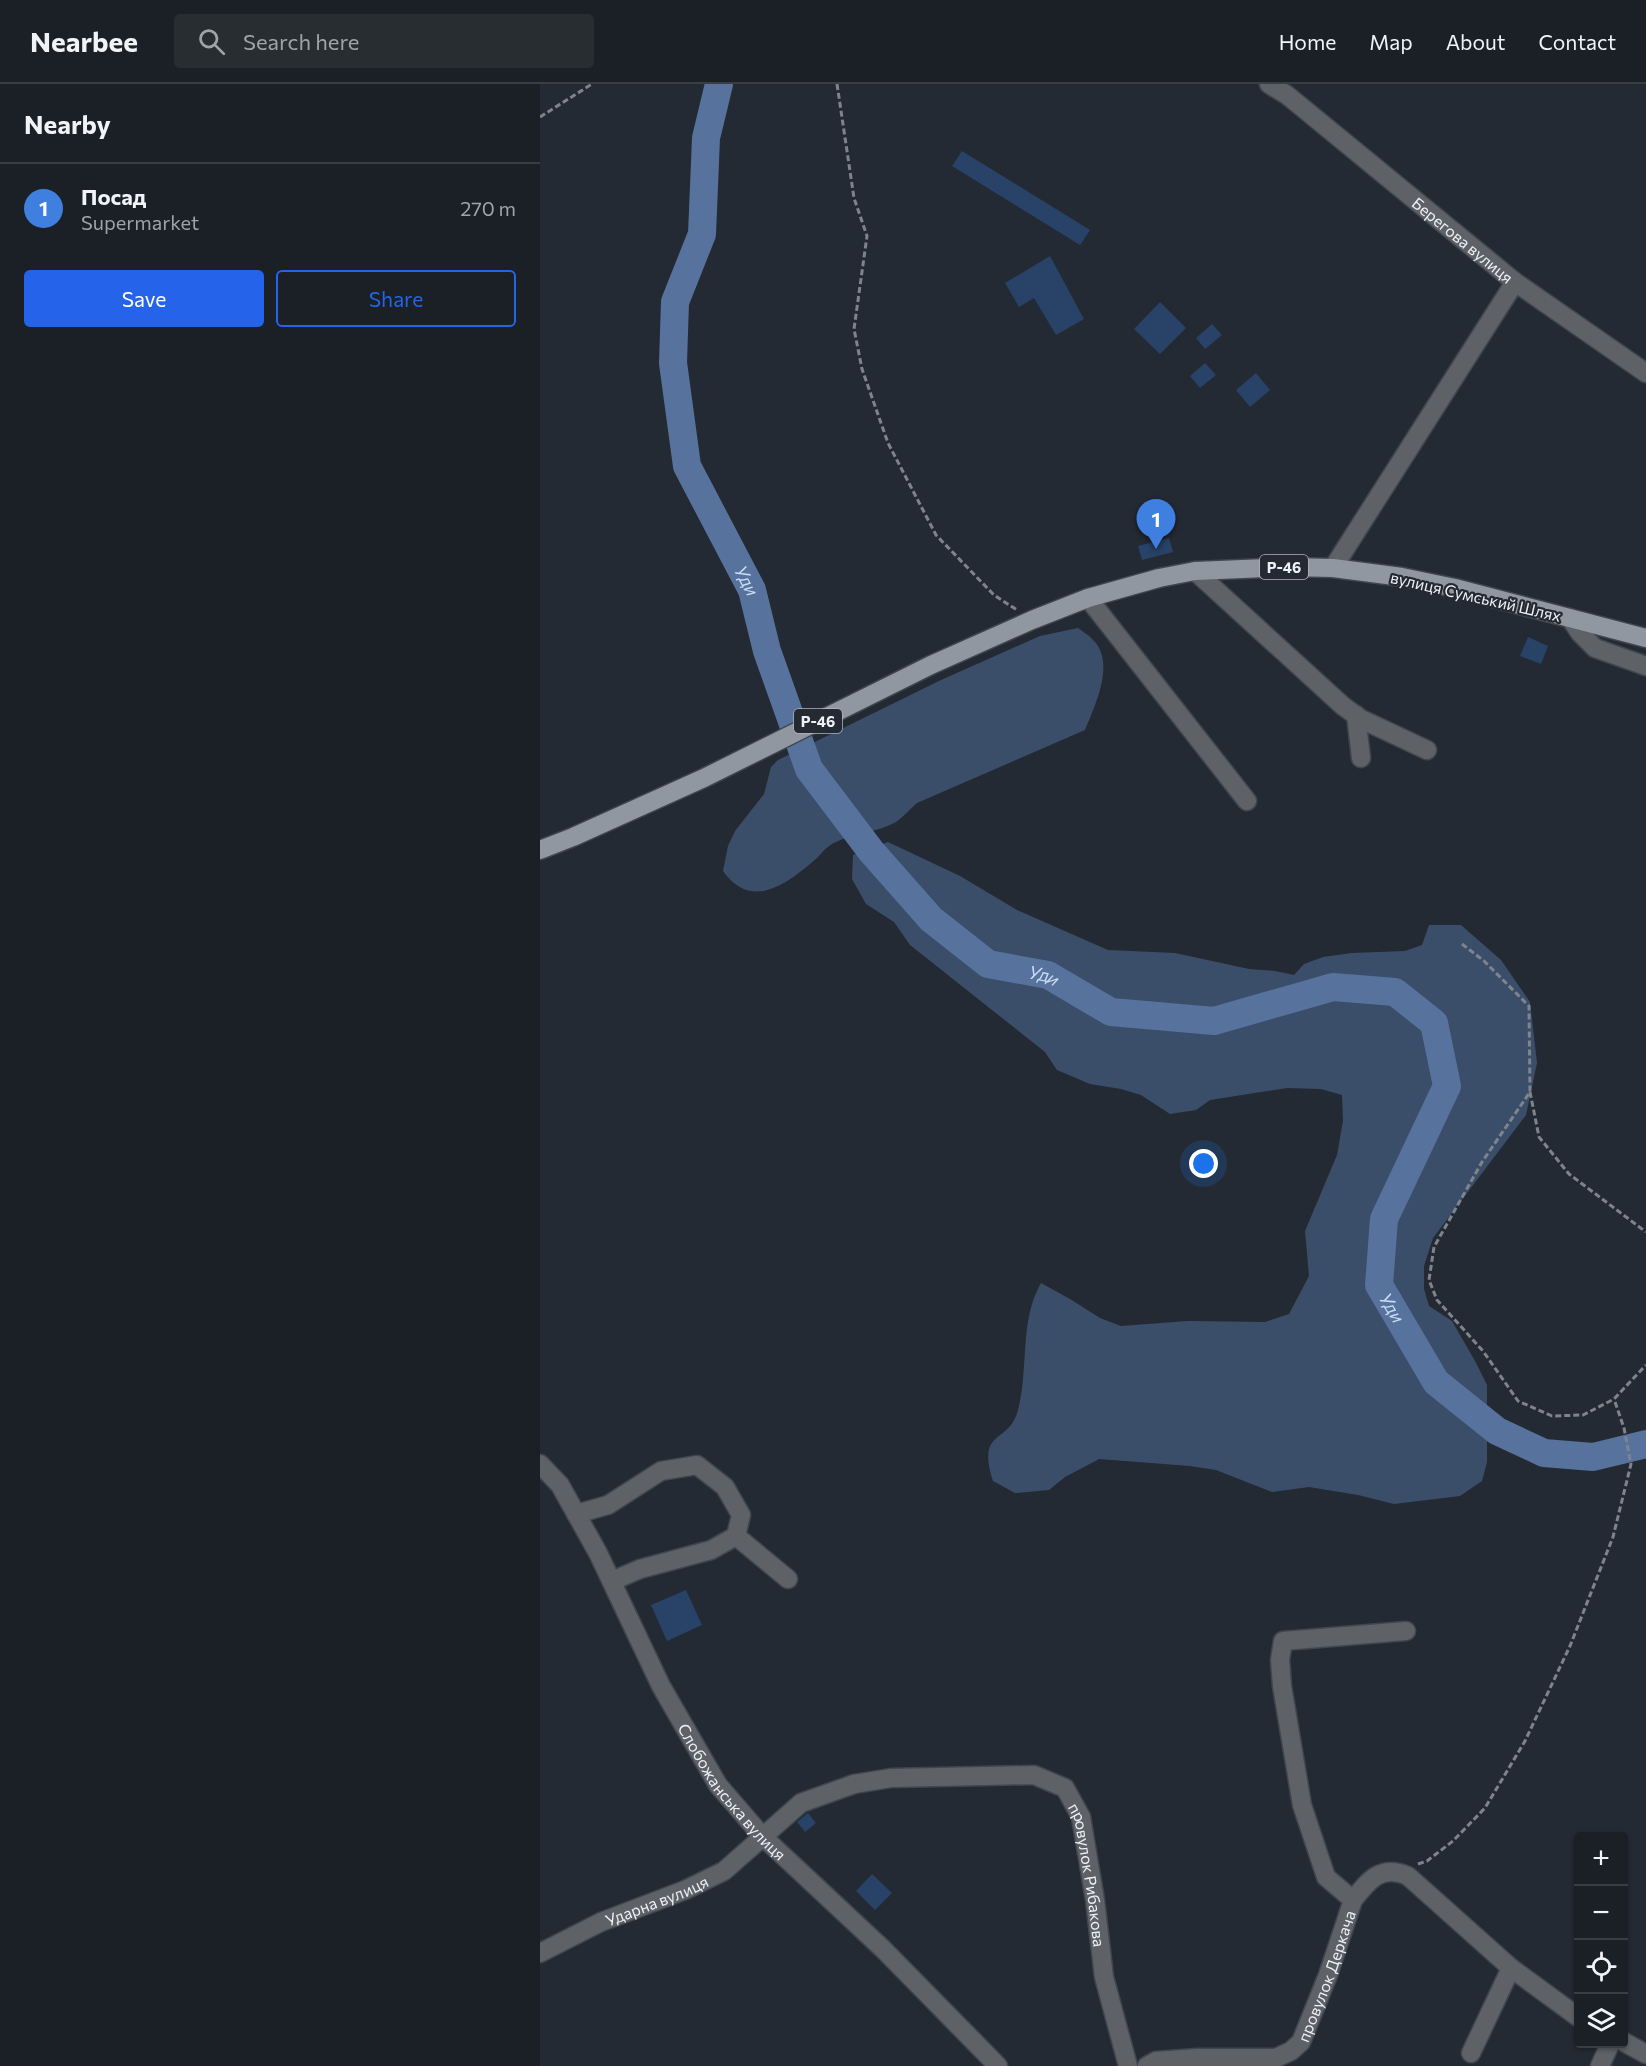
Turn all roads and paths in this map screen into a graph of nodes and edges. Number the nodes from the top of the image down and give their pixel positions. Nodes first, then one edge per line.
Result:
1 (592, 84) edge
2 (837, 84) edge
3 (1269, 84) edge
4 (1288, 90) edge
5 (540, 117) edge
6 (1515, 282) junction
7 (1646, 373) edge
8 (1333, 568) junction
9 (1196, 571) junction
10 (1088, 597) junction
11 (1570, 618) junction
12 (1032, 620) junction
13 (1646, 638) edge
14 (1646, 666) edge
15 (1356, 715) junction
16 (1427, 750) dead end
17 (1361, 758) dead end
18 (1246, 801) dead end
19 (540, 850) edge
20 (1461, 944) dead end
21 (1530, 1092) junction
22 (1646, 1232) edge
23 (1646, 1365) edge
24 (1614, 1399) junction
25 (540, 1464) edge
26 (576, 1514) junction
27 (736, 1536) junction
28 (788, 1579) dead end
29 (612, 1581) junction
30 (1406, 1631) dead end
31 (762, 1836) junction
32 (1397, 1871) junction
33 (1353, 1900) junction
34 (540, 1953) edge
35 (1511, 1968) junction
36 (1574, 2014) edge
37 (1628, 2045) edge
38 (1608, 2048) edge
39 (1471, 2053) dead end
40 (1646, 2054) edge
41 (998, 2066) edge
42 (1128, 2066) edge
43 (1147, 2066) edge
44 (1600, 2066) edge

1 - 5 path
2 - 12 path
3 - 4 street, Берегова вулиця
4 - 6 street, Берегова вулиця
6 - 7 street, Берегова вулиця
6 - 8 street
8 - 9 main road, вулиця Сумський Шлях / Р-46
8 - 11 main road, вулиця Сумський Шлях / Р-46
9 - 10 main road, вулиця Сумський Шлях / Р-46
9 - 15 street
10 - 12 main road, вулиця Сумський Шлях / Р-46
10 - 18 street
11 - 13 main road, вулиця Сумський Шлях / Р-46
11 - 14 street, вулиця Сумський Шлях
12 - 19 main road, вулиця Сумський Шлях / Р-46
15 - 16 street
15 - 17 street
20 - 21 path
21 - 22 path
21 - 24 path
23 - 24 path
24 - 32 path
25 - 26 street, Слобожанська вулиця
26 - 27 street
26 - 29 street, Слобожанська вулиця
27 - 28 street
27 - 29 street
29 - 31 street, Слобожанська вулиця
30 - 33 street, провулок Деркача
31 - 34 street, Ударна вулиця
31 - 41 street, Слобожанська вулиця
31 - 42 street, провулок Рибакова
32 - 33 street
32 - 35 street
33 - 43 street, провулок Деркача
35 - 36 street
35 - 39 street
37 - 40 street
38 - 44 street

